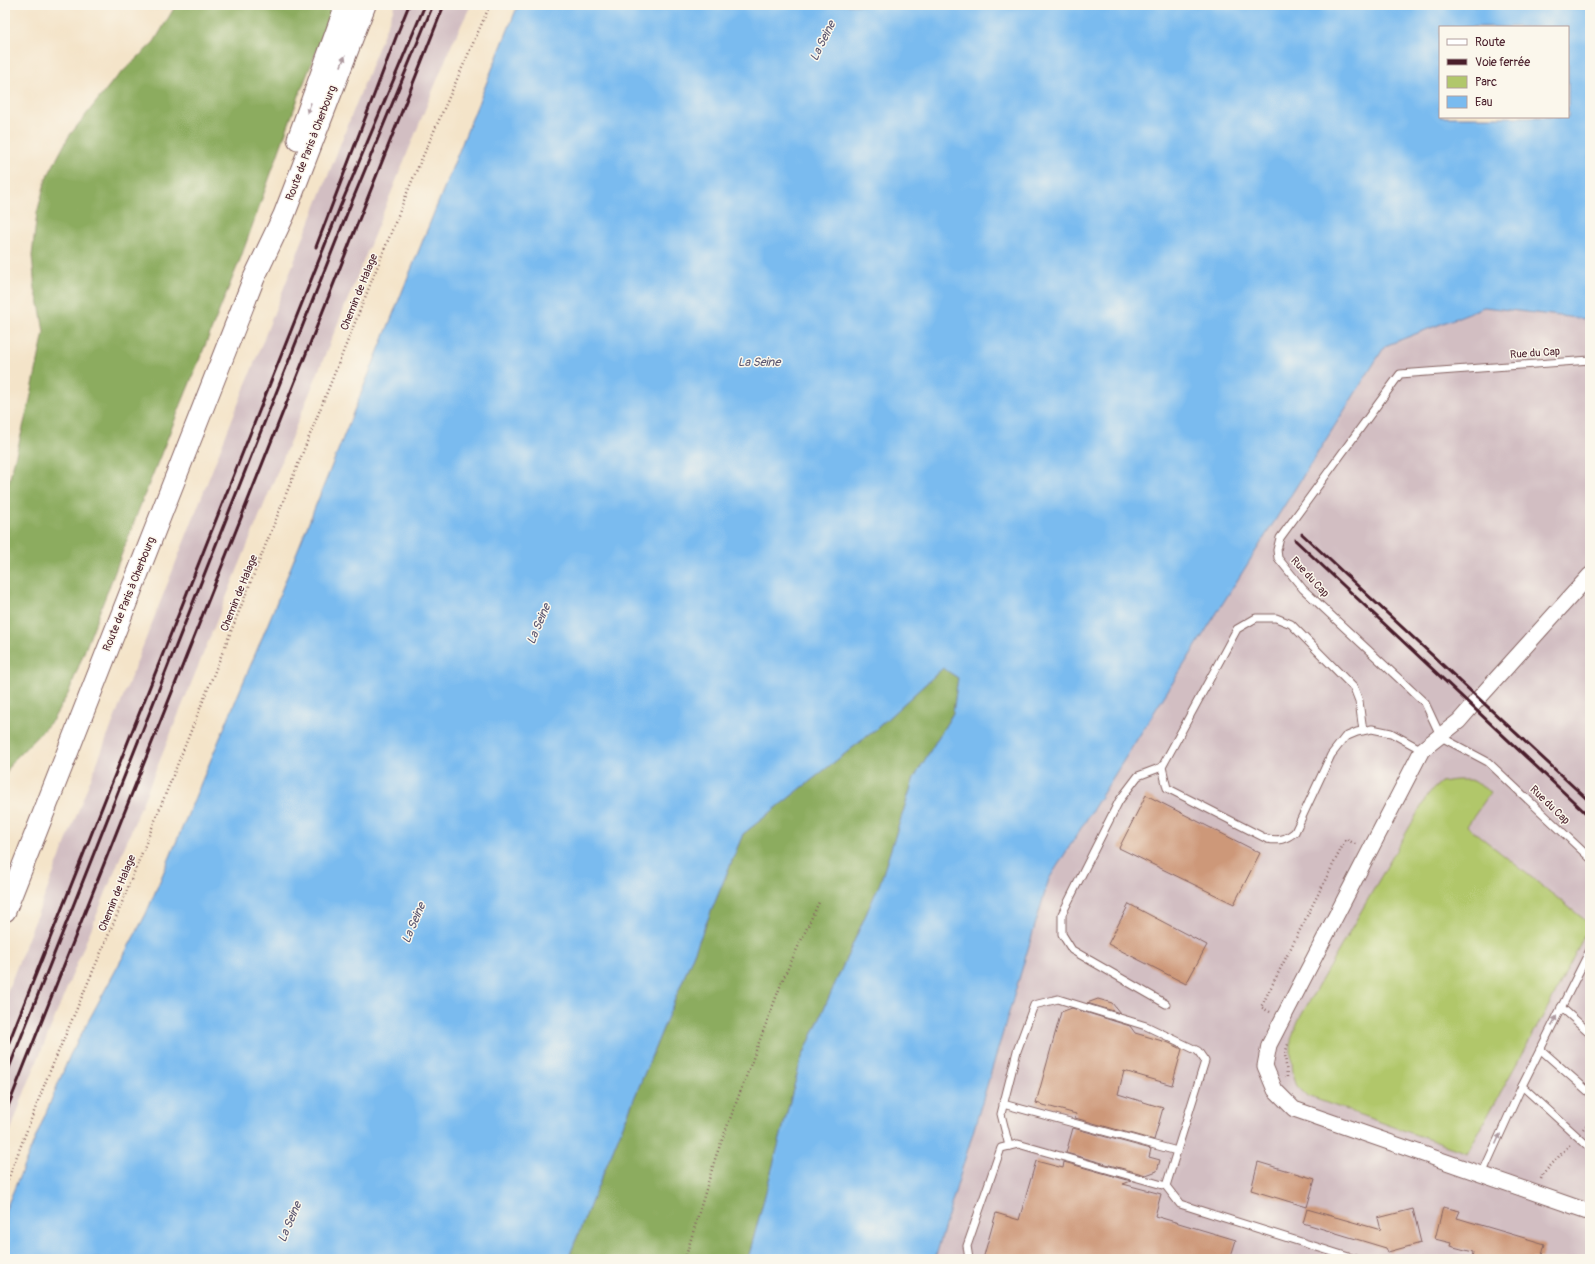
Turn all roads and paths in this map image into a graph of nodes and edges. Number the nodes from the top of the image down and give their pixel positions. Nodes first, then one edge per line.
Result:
1 (346, 5) edge
2 (365, 5) edge
3 (490, 5) edge
4 (254, 278) junction
5 (1590, 360) edge
6 (1590, 575) edge
7 (1363, 731) junction
8 (1441, 737) junction
9 (1422, 750) junction
10 (1162, 768) junction
11 (1370, 851) junction
12 (1590, 858) edge
13 (820, 900) dead end
14 (5, 911) edge
15 (1590, 950) edge
16 (1588, 962) edge
17 (1166, 1004) dead end
18 (1561, 1007) junction
19 (1283, 1018) junction
20 (1590, 1033) edge
21 (1289, 1039) dead end
22 (1540, 1049) junction
23 (1289, 1081) dead end
24 (1522, 1086) junction
25 (1590, 1093) edge
26 (1004, 1104) junction
27 (1590, 1121) edge
28 (1577, 1136) junction
29 (1009, 1146) junction
30 (1590, 1148) edge
31 (1177, 1151) junction
32 (1482, 1174) junction
33 (1166, 1186) junction
34 (5, 1187) edge
35 (1537, 1193) junction
36 (1590, 1212) edge
37 (1590, 1255) edge
38 (685, 1259) edge
39 (969, 1259) edge
40 (1355, 1259) edge
41 (1589, 1259) edge

1 -> 4 main road, Route de Paris à Cherbourg
4 -> 2 main road, Route de Paris à Cherbourg
3 - 34 path, Chemin de Halage
4 - 14 main road, Route de Paris à Cherbourg
5 - 8 lane, Rue du Cap
6 - 8 street
7 - 9 lane
7 - 10 lane
7 - 10 lane
8 - 9 street
8 - 12 lane, Rue du Cap
9 - 11 street
10 - 17 lane
11 - 19 street
11 - 19 path
13 - 38 path
15 - 16 lane
16 - 18 lane
18 - 20 lane
22 -> 18 lane
19 - 32 street
21 - 23 path
22 - 24 lane
22 - 25 lane
24 - 28 lane
32 -> 24 lane
26 - 29 lane
26 - 31 lane
26 - 31 lane
27 - 28 path
28 - 30 lane
28 - 35 path
29 - 33 lane
29 - 39 lane
31 - 33 lane
32 - 35 street
33 - 40 lane
35 - 36 street
37 - 41 lane

